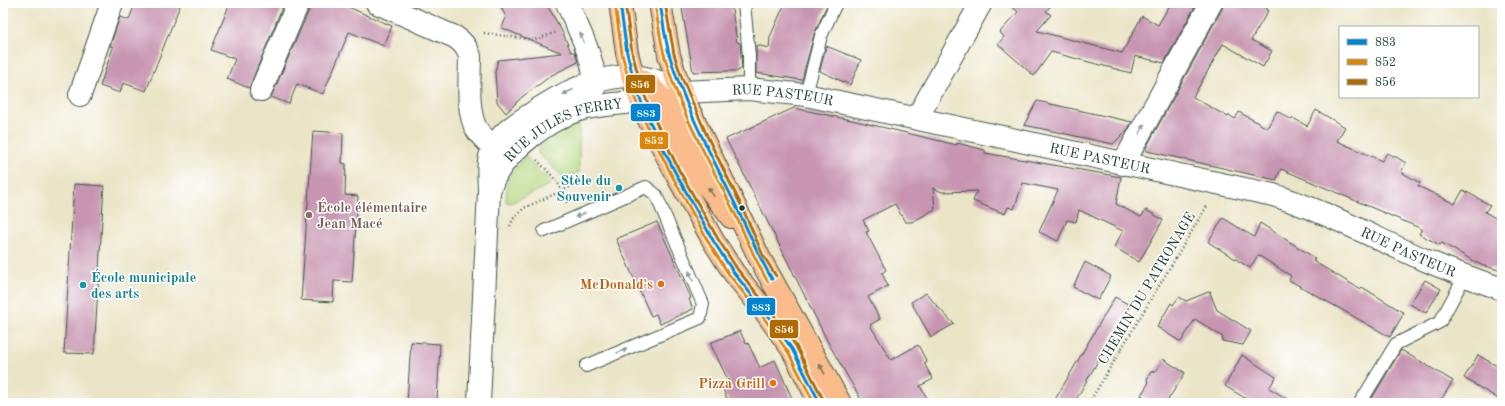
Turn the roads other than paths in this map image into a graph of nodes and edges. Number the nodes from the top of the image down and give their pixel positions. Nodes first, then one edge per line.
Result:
1 (112, 3) edge
2 (298, 3) edge
3 (377, 3) edge
4 (567, 3) edge
5 (620, 3) edge
6 (660, 3) edge
7 (744, 3) edge
8 (836, 3) edge
9 (981, 3) edge
10 (1211, 3) edge
11 (632, 76) junction
12 (595, 82) junction
13 (749, 89) junction
14 (261, 90) dead end
15 (80, 95) dead end
16 (806, 95) junction
17 (661, 97) junction
18 (577, 110) junction
19 (917, 118) junction
20 (500, 153) junction
21 (1123, 164) junction
22 (544, 231) dead end
23 (1465, 276) junction
24 (1502, 289) edge
25 (586, 366) dead end
26 (479, 403) edge
27 (820, 403) edge
28 (840, 403) edge
29 (1360, 403) edge

1 - 15 street
2 - 14 street
3 - 20 street
12 -> 4 street
5 - 11 main road
6 - 17 main road
7 - 13 lane
8 - 16 lane
9 - 19 street
21 -> 10 street
11 - 12 street, RUE JULES FERRY
11 - 17 main road
12 - 18 street
12 -> 20 street, RUE JULES FERRY
13 - 16 street, RUE PASTEUR
13 - 17 street, RUE PASTEUR
16 - 19 street, RUE PASTEUR
17 - 18 street, RUE JULES FERRY
17 - 27 main road
28 -> 17 main road
18 - 20 street, RUE JULES FERRY
19 - 21 street, RUE PASTEUR
20 - 26 street, RUE JULES FERRY
21 - 23 street, RUE PASTEUR
25 -> 22 lane
23 - 24 street, RUE PASTEUR
23 - 29 lane

